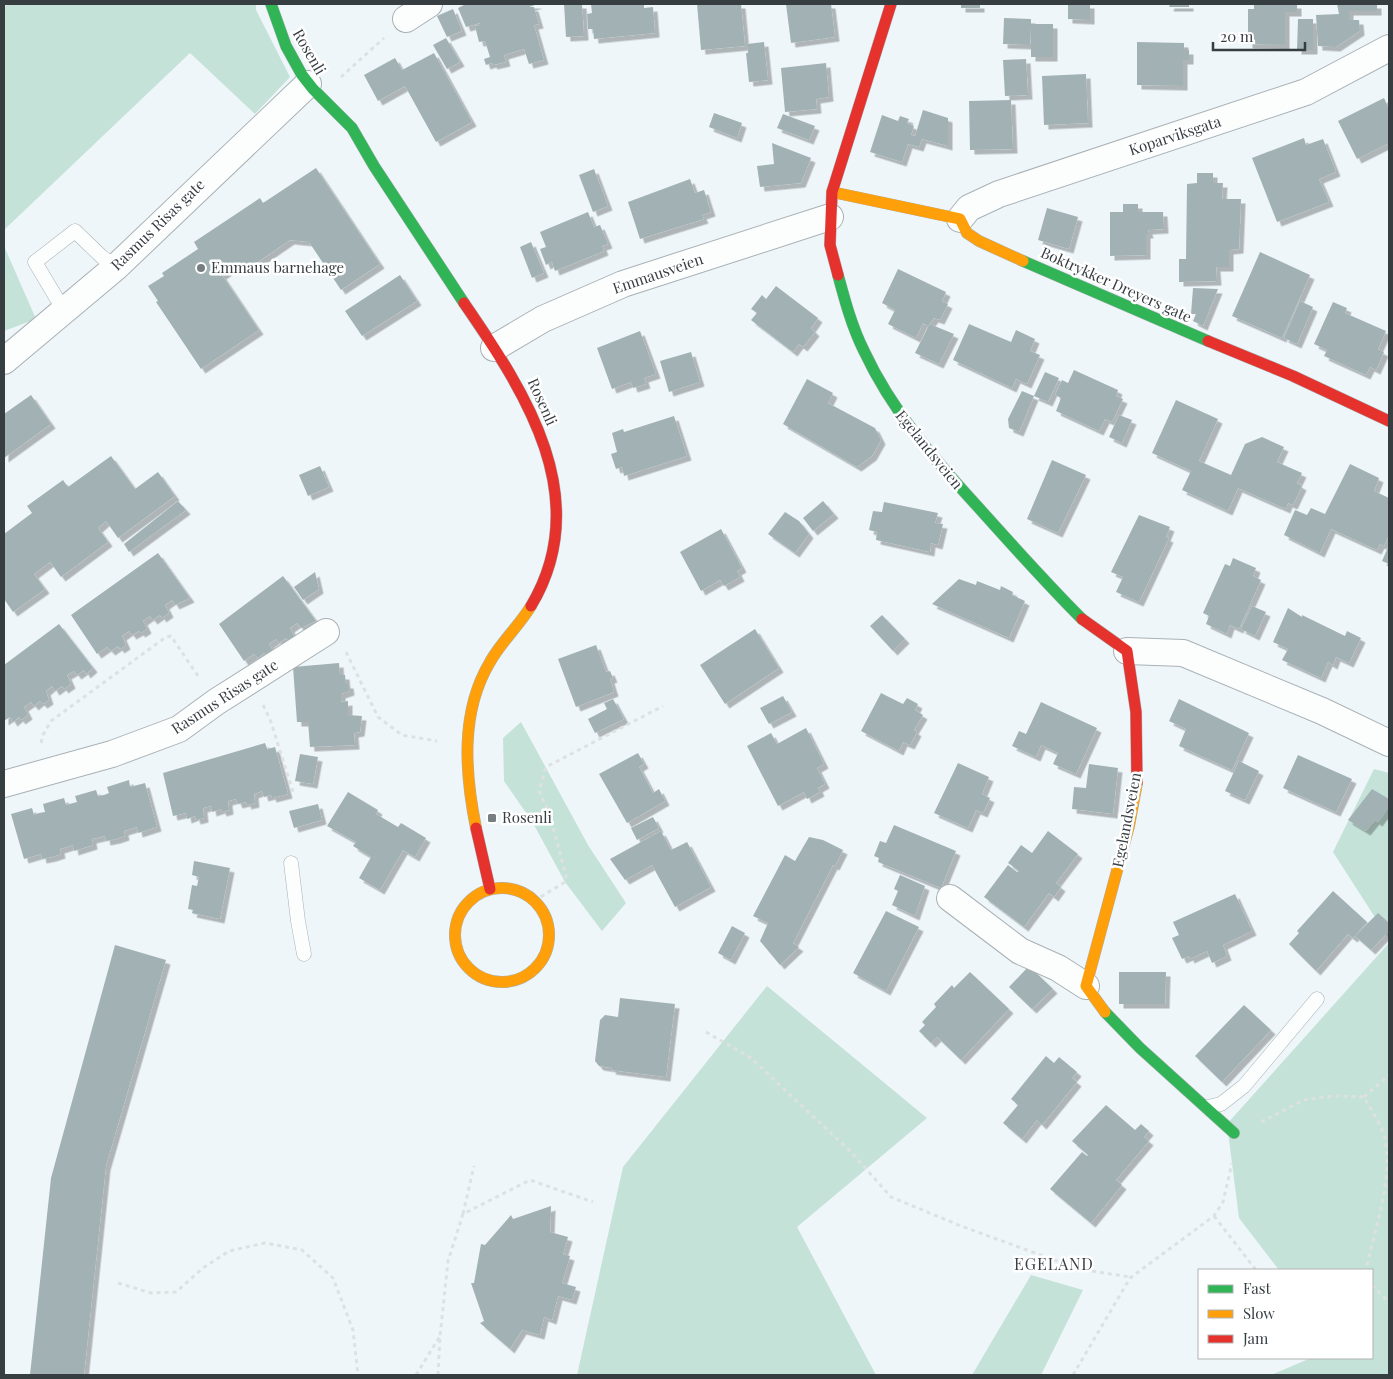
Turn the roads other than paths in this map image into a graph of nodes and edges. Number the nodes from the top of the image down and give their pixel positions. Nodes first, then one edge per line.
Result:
1 (270, 4) edge
2 (429, 4) edge
3 (891, 4) edge
4 (406, 19) road end
5 (1389, 48) edge
6 (315, 90) junction
7 (832, 192) junction
8 (830, 217) junction
9 (960, 219) junction
10 (116, 266) junction
11 (67, 308) junction
12 (494, 348) junction
13 (4, 361) edge
14 (1389, 421) edge
15 (326, 632) road end
16 (1127, 651) junction
17 (1389, 743) edge
18 (4, 784) edge
19 (292, 863) dead end
20 (490, 889) junction
21 (950, 898) dead end
22 (304, 954) dead end
23 (1086, 986) junction
24 (1317, 998) dead end
25 (1208, 1108) junction
26 (1234, 1133) road end

1 - 6 street, Rosenli
2 - 4 street
3 - 7 street
5 - 9 street, Koparviksgata
6 - 10 street, Rasmus Risas gate
6 - 12 street, Rosenli
7 - 8 street, Egelandsveien
7 - 9 street
8 - 12 street, Emmausveien
8 - 16 street, Egelandsveien
9 - 14 street, Boktrykker Dreyers gate
10 - 11 street, Rasmus Risas gate
10 - 11 lane
11 - 13 street, Rasmus Risas gate
12 - 20 street, Rosenli
15 - 18 street, Rasmus Risas gate
16 - 17 street
16 - 23 street, Egelandsveien
19 - 22 lane
20 - 20 street
21 - 23 street
23 - 25 street
24 - 25 lane
25 - 26 street

